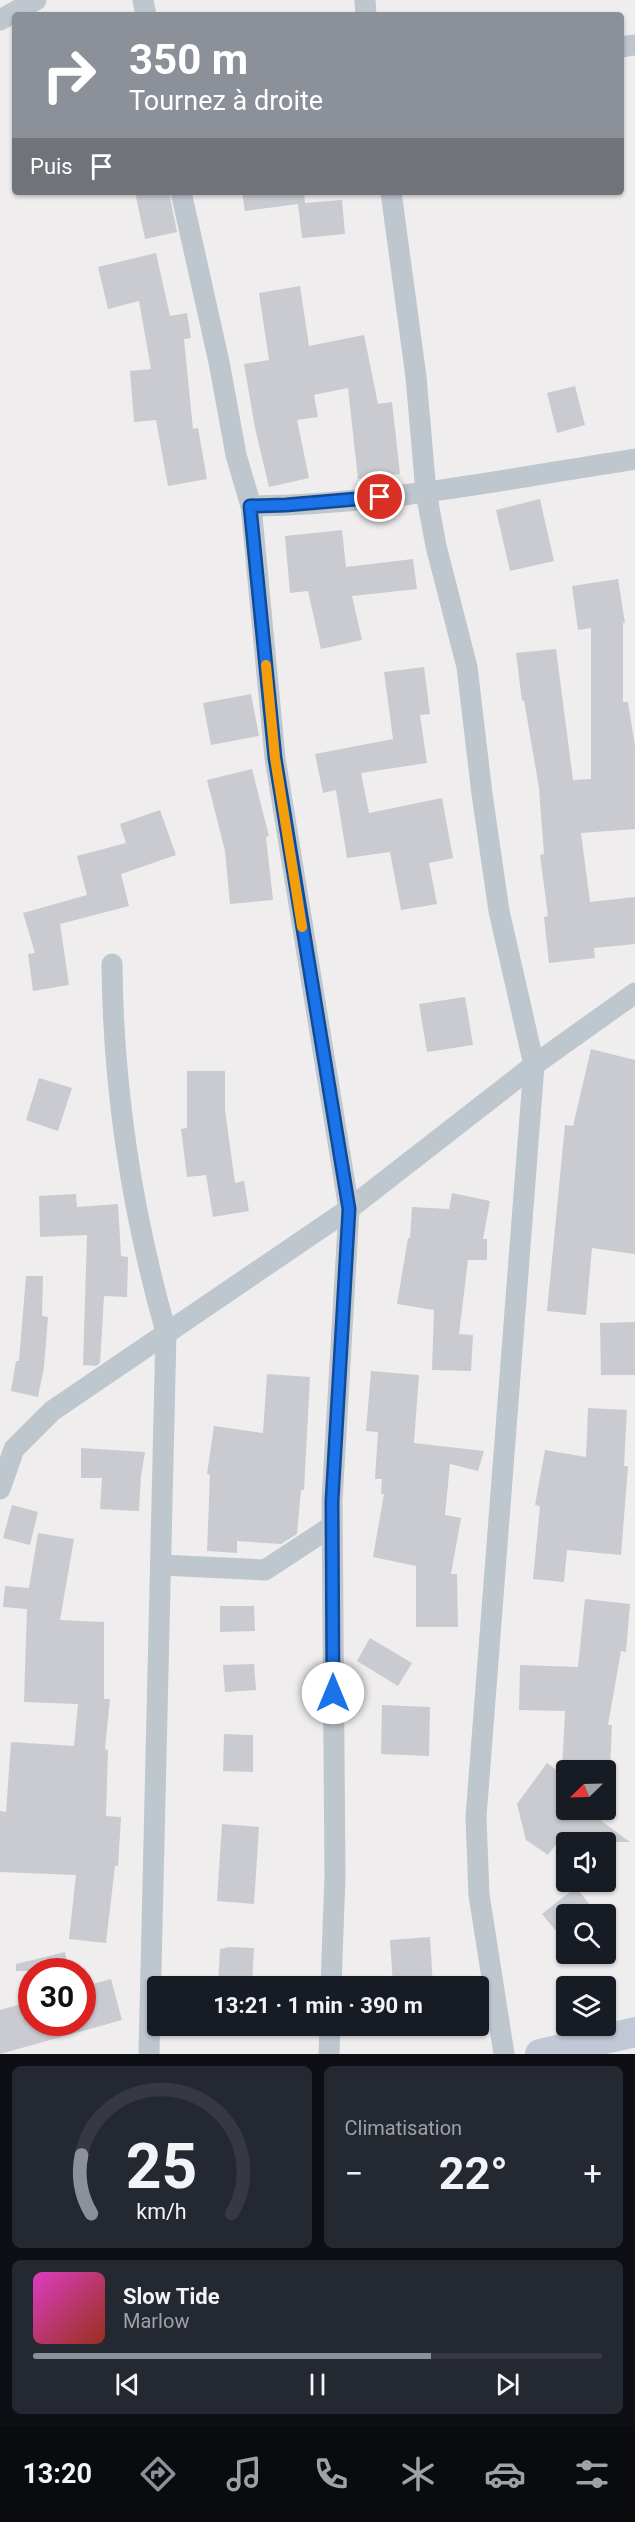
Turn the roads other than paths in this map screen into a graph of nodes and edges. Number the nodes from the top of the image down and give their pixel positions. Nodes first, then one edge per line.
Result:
1 (36, 0) edge
2 (14, 12) edge
3 (182, 195) edge
4 (391, 195) edge
5 (635, 459) edge
6 (426, 492) junction
7 (250, 506) junction
8 (112, 964) dead end
9 (635, 993) edge
10 (534, 1065) junction
11 (349, 1209) junction
12 (166, 1332) junction
13 (0, 1489) edge
14 (332, 1526) junction
15 (161, 1565) junction
16 (331, 1976) edge
17 (635, 2032) edge
18 (329, 2036) edge
19 (149, 2054) edge
20 (328, 2054) edge
21 (504, 2054) edge
22 (540, 2054) edge

1 - 2 street
3 - 7 street
4 - 6 street
5 - 6 street
6 - 7 street
6 - 10 street
7 - 11 street
8 - 12 street
9 - 10 street
10 - 11 street
10 - 21 street
11 - 12 street
11 - 14 street
12 - 13 street
12 - 15 street
14 - 15 street
14 - 16 street
15 - 19 street
17 - 22 street
18 - 20 street

